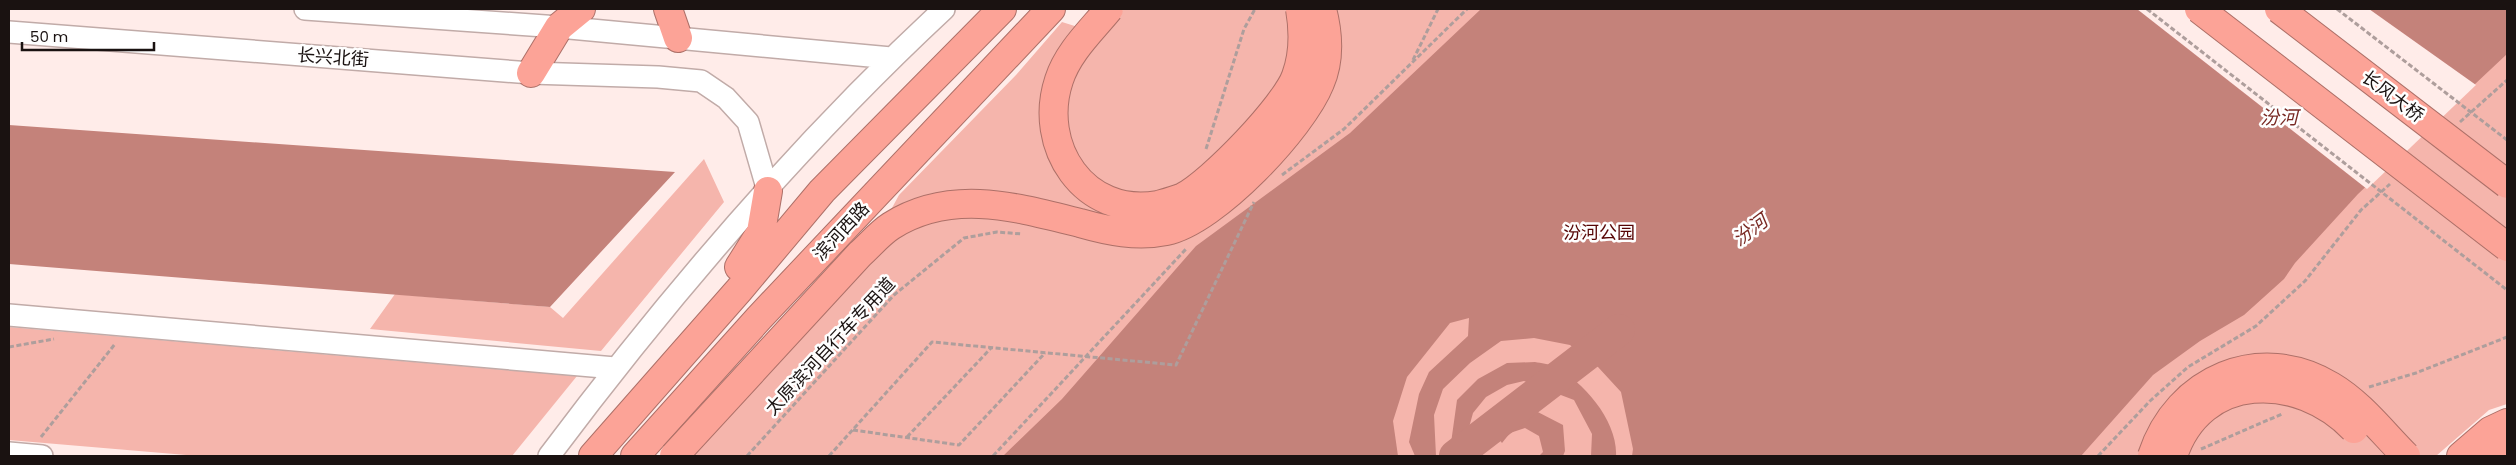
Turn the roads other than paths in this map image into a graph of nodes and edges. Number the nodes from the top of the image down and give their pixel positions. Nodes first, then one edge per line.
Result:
1 (314, 9) edge
2 (581, 9) edge
3 (668, 9) edge
4 (944, 9) edge
5 (1002, 9) edge
6 (1051, 9) edge
7 (1110, 9) edge
8 (1300, 9) edge
9 (1322, 9) edge
10 (2199, 9) edge
11 (2279, 9) edge
12 (560, 27) junction
13 (9, 32) edge
14 (678, 38) junction
15 (891, 58) junction
16 (531, 73) junction
17 (2507, 184) edge
18 (768, 190) junction
19 (2507, 246) edge
20 (9, 315) edge
21 (686, 348) junction
22 (615, 368) junction
23 (2507, 422) edge
24 (2507, 448) edge
25 (549, 456) edge
26 (593, 456) edge
27 (635, 456) edge
28 (674, 456) edge
29 (2152, 456) edge
30 (2173, 456) edge
31 (2381, 456) edge
32 (2406, 456) edge
33 (2461, 456) edge
34 (2497, 456) edge

1 - 12 street
2 - 12 highway
3 - 14 highway
4 - 15 street
5 - 21 highway
6 - 27 highway, 滨河西路
7 - 8 highway, bridge
9 - 28 highway, bridge
10 - 19 highway, bridge
11 - 17 highway, 长风大桥, bridge
12 - 14 street
12 - 16 highway
13 - 16 street, 长兴北街
14 - 15 street
15 - 18 street
16 - 18 street, 长兴北街
18 - 21 highway
18 - 22 street
20 - 22 street
21 - 26 highway
22 - 25 street
23 - 33 highway
24 - 34 highway
29 - 32 highway, bridge
30 - 31 highway, bridge

